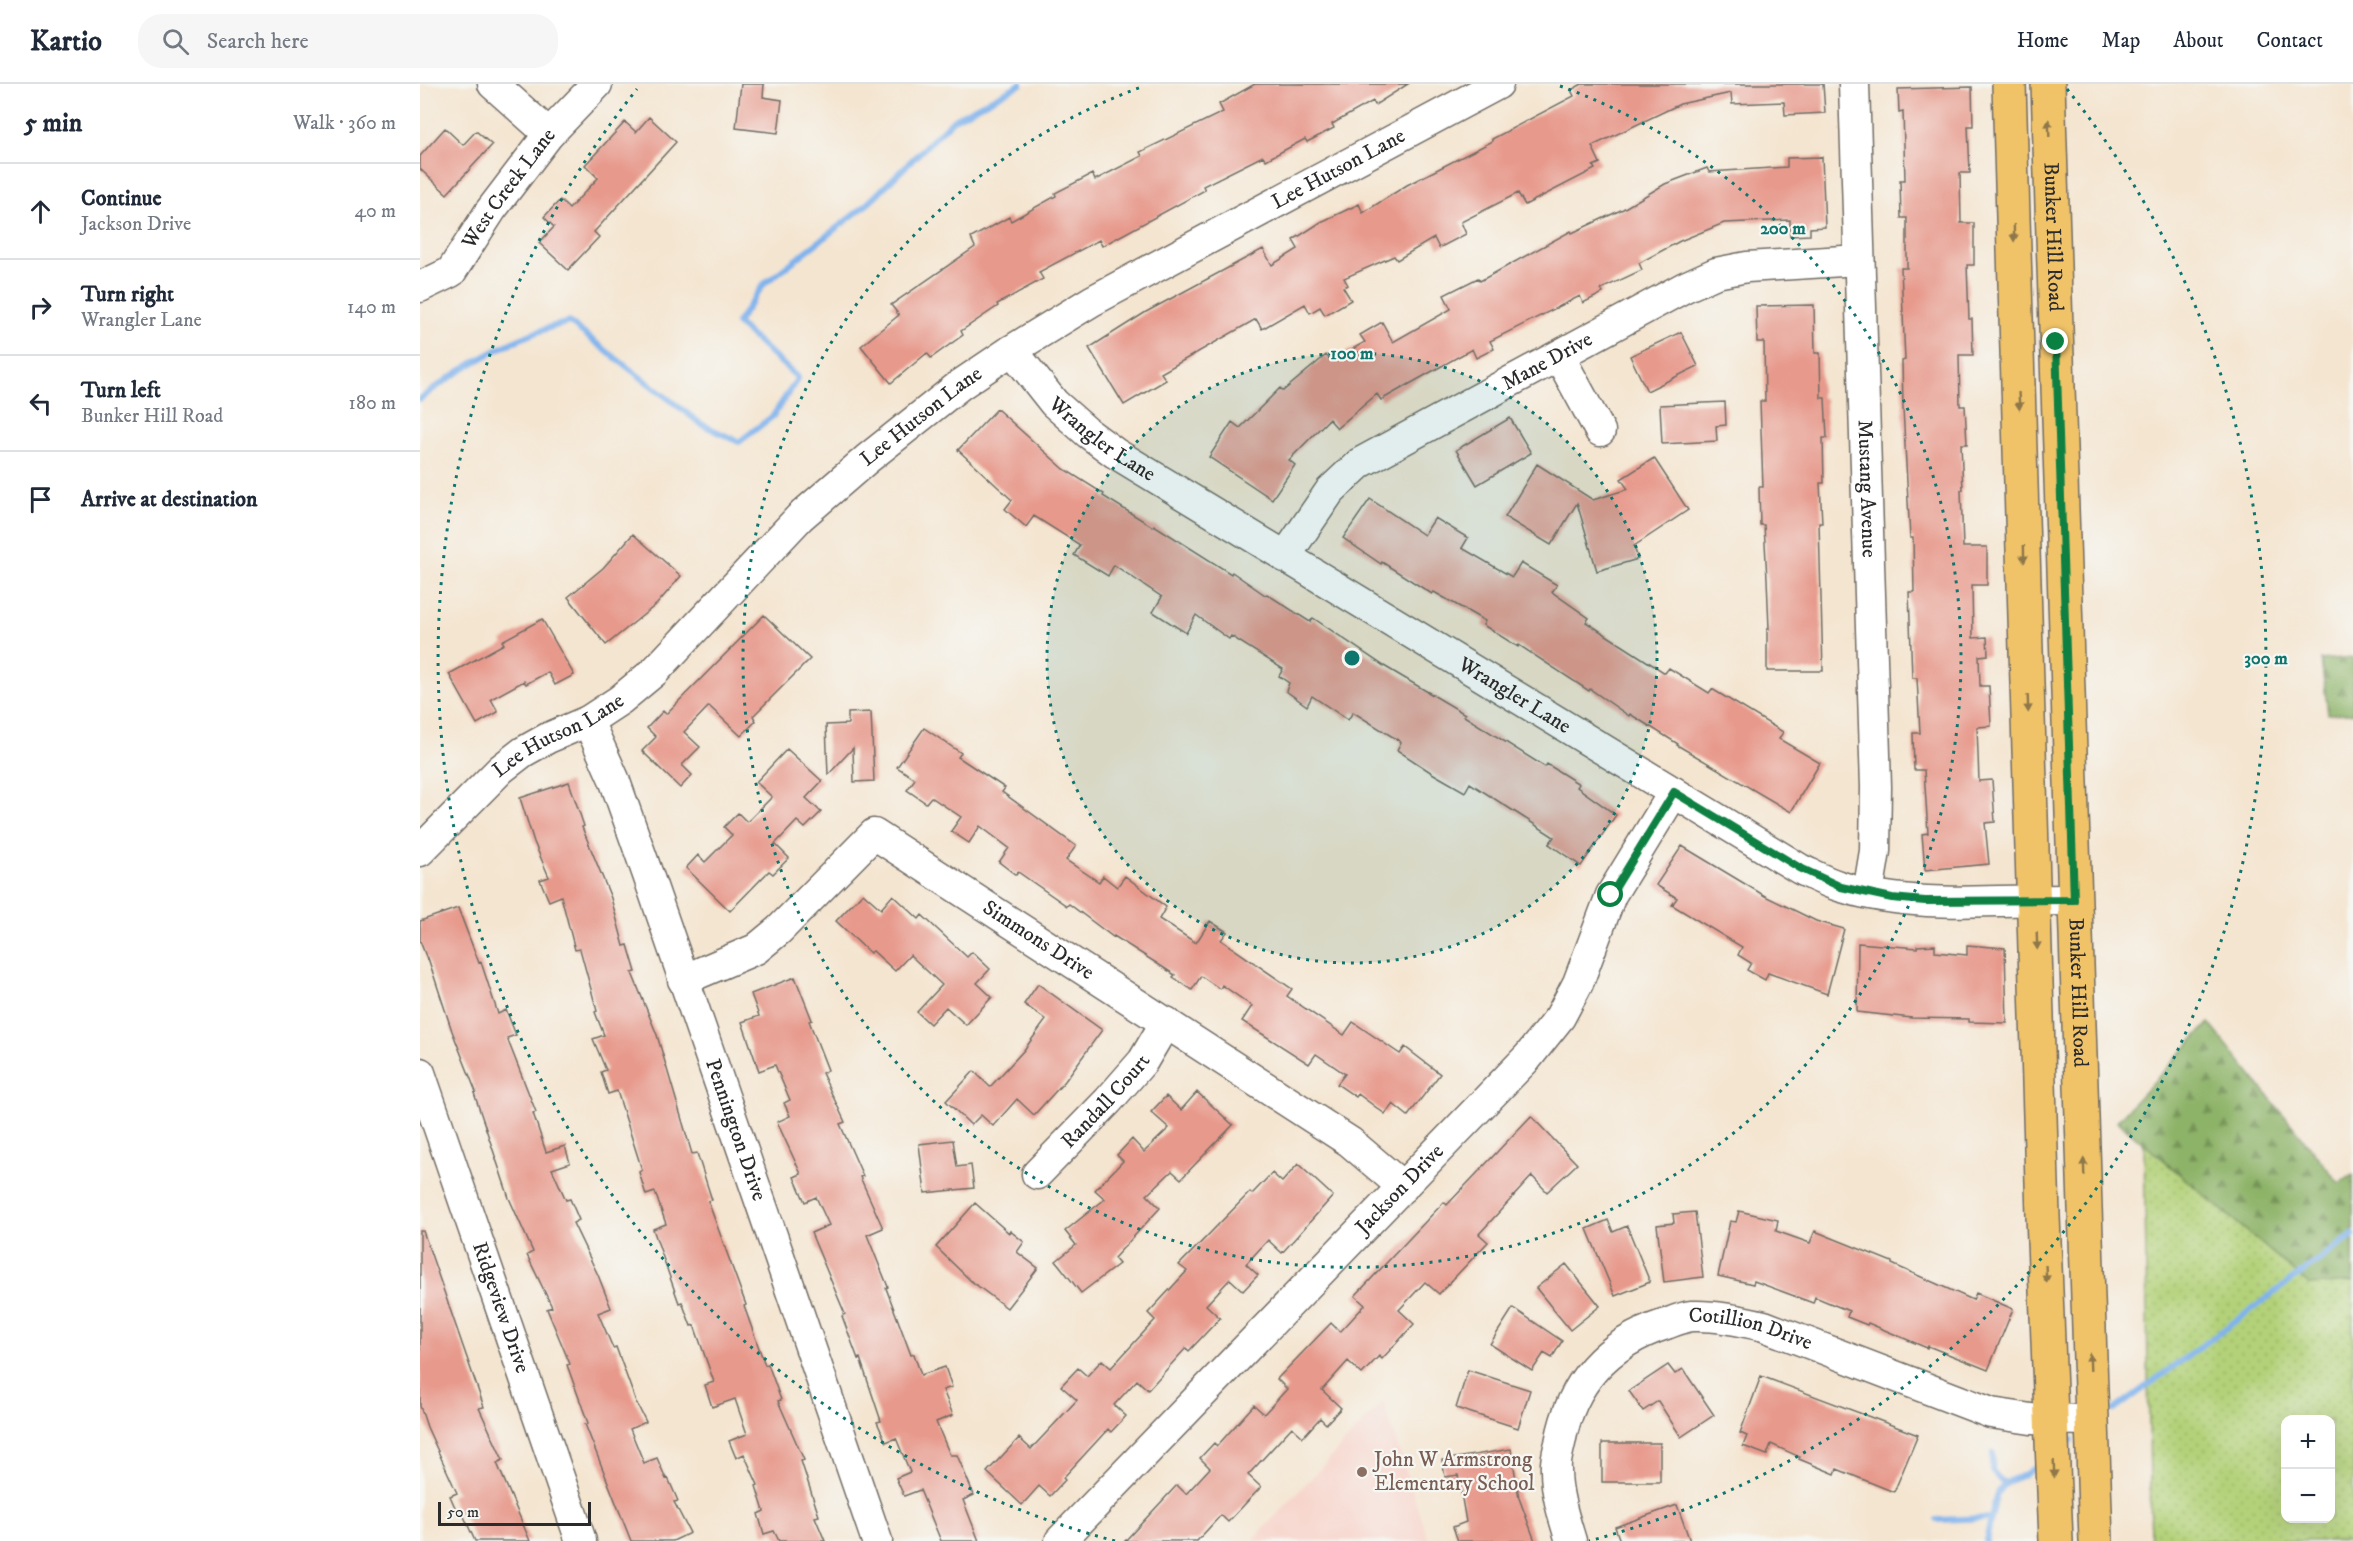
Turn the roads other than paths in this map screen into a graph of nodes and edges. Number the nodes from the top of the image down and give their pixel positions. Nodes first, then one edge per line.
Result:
1 (493, 84) edge
2 (597, 84) edge
3 (1498, 84) edge
4 (1854, 84) edge
5 (2009, 84) edge
6 (2048, 84) edge
7 (549, 134) junction
8 (1859, 260) junction
9 (420, 287) edge
10 (1012, 350) junction
11 (1559, 356) junction
12 (1600, 431) dead end
13 (1285, 557) junction
14 (588, 721) junction
15 (1674, 792) junction
16 (420, 851) edge
17 (1868, 893) junction
18 (2035, 900) junction
19 (2074, 900) junction
20 (683, 980) junction
21 (1166, 1022) junction
22 (420, 1073) edge
23 (1037, 1174) dead end
24 (1403, 1187) junction
25 (2053, 1419) junction
26 (2092, 1420) junction
27 (581, 1541) edge
28 (877, 1541) edge
29 (1060, 1541) edge
30 (1571, 1541) edge
31 (2056, 1541) edge
32 (2096, 1541) edge

1 - 7 street
2 - 7 street, West Creek Lane
3 - 10 street, Lee Hutson Lane
4 - 8 street, Mustang Avenue
5 -> 18 main road, Bunker Hill Road
19 -> 6 main road, Bunker Hill Road
7 - 9 street, West Creek Lane
8 - 11 street, Mane Drive
8 - 17 street, Mustang Avenue
10 - 13 street, Wrangler Lane
10 - 14 street, Lee Hutson Lane
11 - 12 street
11 - 13 street, Mane Drive
13 - 15 street, Wrangler Lane
14 - 16 street, Lee Hutson Lane
14 - 20 street, Pennington Drive
15 - 17 street, Wrangler Lane
15 - 24 street, Jackson Drive
17 - 18 street, Wrangler Lane
18 - 19 street, Wrangler Lane
18 -> 25 main road, Bunker Hill Road
26 -> 19 main road, Bunker Hill Road
20 - 21 street, Simmons Drive
20 - 28 street, Pennington Drive
21 - 23 street, Randall Court
21 - 24 street, Simmons Drive
22 - 27 street, Ridgeview Drive
24 - 29 street, Jackson Drive
25 - 26 street, Cotillion Drive
25 - 30 street, Cotillion Drive
25 -> 31 main road, Bunker Hill Road
26 - 32 main road, Bunker Hill Road

